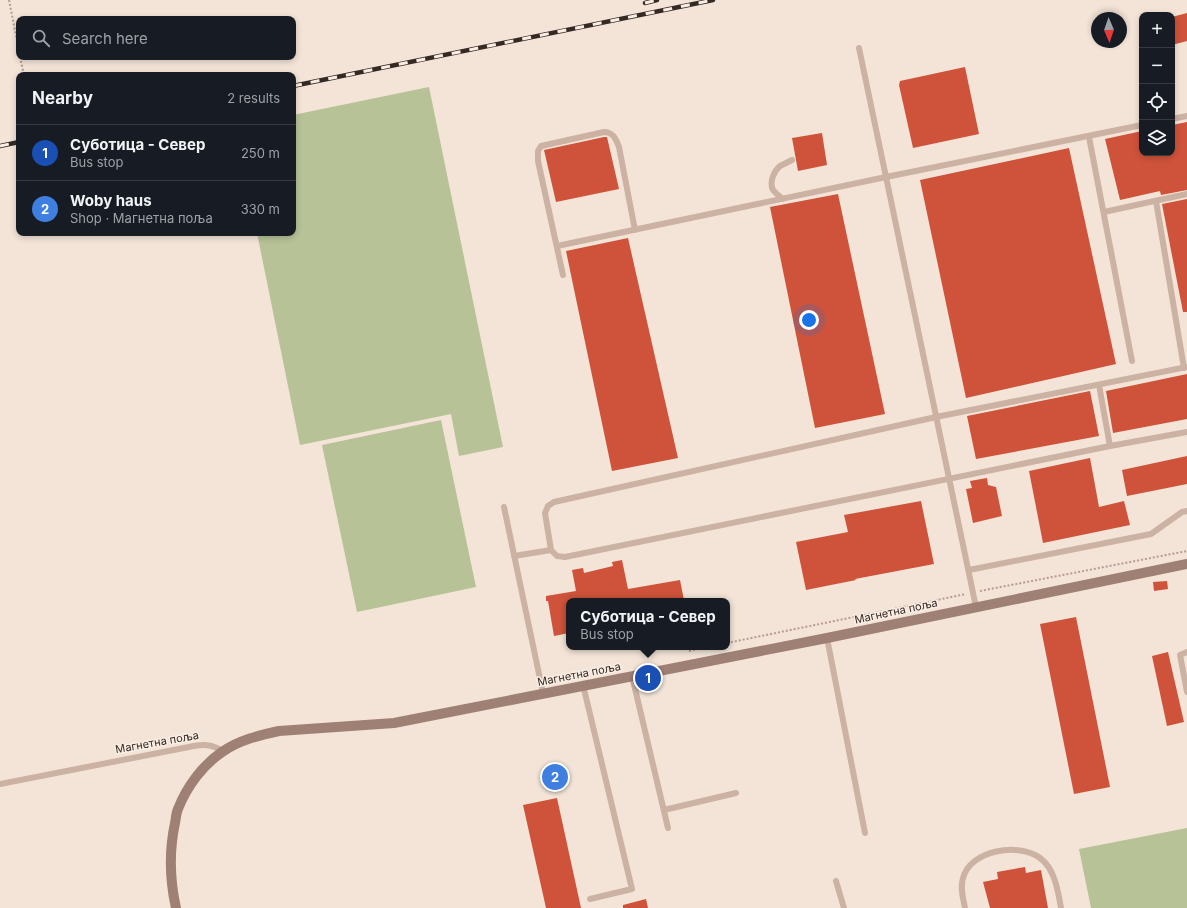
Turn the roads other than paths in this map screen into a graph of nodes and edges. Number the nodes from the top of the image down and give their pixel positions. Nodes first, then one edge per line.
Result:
1 (859, 48) dead end
2 (1187, 116) edge
3 (1175, 118) edge
4 (1139, 126) edge
5 (1090, 137) junction
6 (792, 160) dead end
7 (886, 177) junction
8 (1187, 194) edge
9 (783, 198) junction
10 (1156, 201) junction
11 (1104, 212) junction
12 (635, 230) junction
13 (557, 246) junction
14 (563, 275) dead end
15 (1132, 361) dead end
16 (1185, 368) edge
17 (1099, 384) junction
18 (936, 417) junction
19 (1187, 432) edge
20 (1110, 446) junction
21 (949, 478) junction
22 (504, 507) dead end
23 (1187, 511) edge
24 (551, 550) junction
25 (514, 556) junction
26 (1187, 564) edge
27 (969, 570) junction
28 (976, 607) junction
29 (827, 638) junction
30 (1187, 652) edge
31 (632, 676) junction
32 (583, 685) junction
33 (1187, 692) edge
34 (543, 694) junction
35 (223, 751) junction
36 (0, 784) edge
37 (736, 793) dead end
38 (664, 810) junction
39 (668, 828) dead end
40 (865, 833) dead end
41 (836, 882) dead end
42 (590, 899) dead end
43 (176, 908) edge
44 (844, 908) edge
45 (965, 908) edge
46 (1061, 908) edge

1 - 7 lane
2 - 3 lane
4 - 5 lane
5 - 7 lane
5 - 11 lane
6 - 9 lane
7 - 9 lane
7 - 18 lane
8 - 10 lane
9 - 12 lane
10 - 11 lane
10 - 16 lane
11 - 15 lane
12 - 13 lane
12 - 13 lane
13 - 14 lane
16 - 17 lane
17 - 18 lane
17 - 20 lane
18 - 21 lane
18 - 24 lane
19 - 20 lane
20 - 21 lane
21 - 24 lane
21 - 27 lane
22 - 25 lane
23 - 27 lane
24 - 25 lane
25 - 34 lane
26 - 28 street, Магнетна поља
27 - 28 lane
28 - 29 street, Магнетна поља
29 - 31 street, Магнетна поља
29 - 40 lane
30 - 33 lane
31 - 32 street, Магнетна поља
31 - 38 lane
32 - 34 street, Магнетна поља
32 - 42 lane
34 - 35 street, Магнетна поља
35 - 36 lane, Магнетна поља
35 - 43 street
37 - 38 lane
38 - 39 lane
41 - 44 lane
45 - 46 lane

